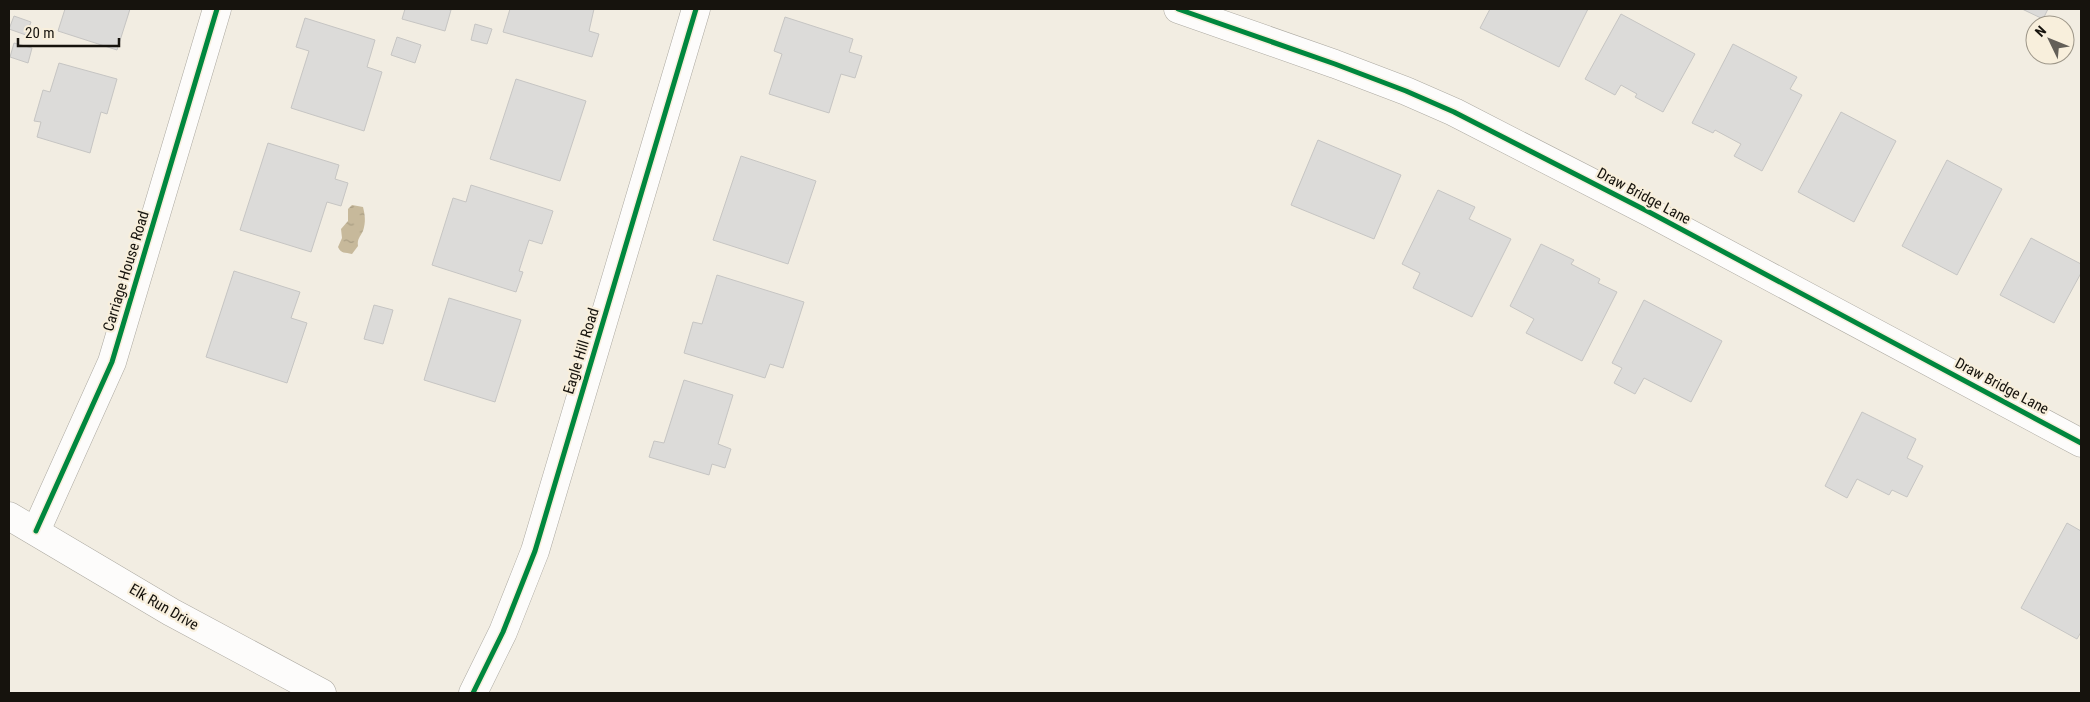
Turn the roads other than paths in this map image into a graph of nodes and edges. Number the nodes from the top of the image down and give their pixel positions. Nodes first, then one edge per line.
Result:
1 (217, 9) edge
2 (696, 9) edge
3 (1181, 9) edge
4 (2081, 443) edge
5 (9, 516) edge
6 (36, 531) junction
7 (322, 693) edge
8 (473, 693) edge

1 - 6 street, Carriage House Road
2 - 8 street, Eagle Hill Road
3 - 4 street, Draw Bridge Lane
5 - 6 street, Elk Run Drive
6 - 7 street, Elk Run Drive

